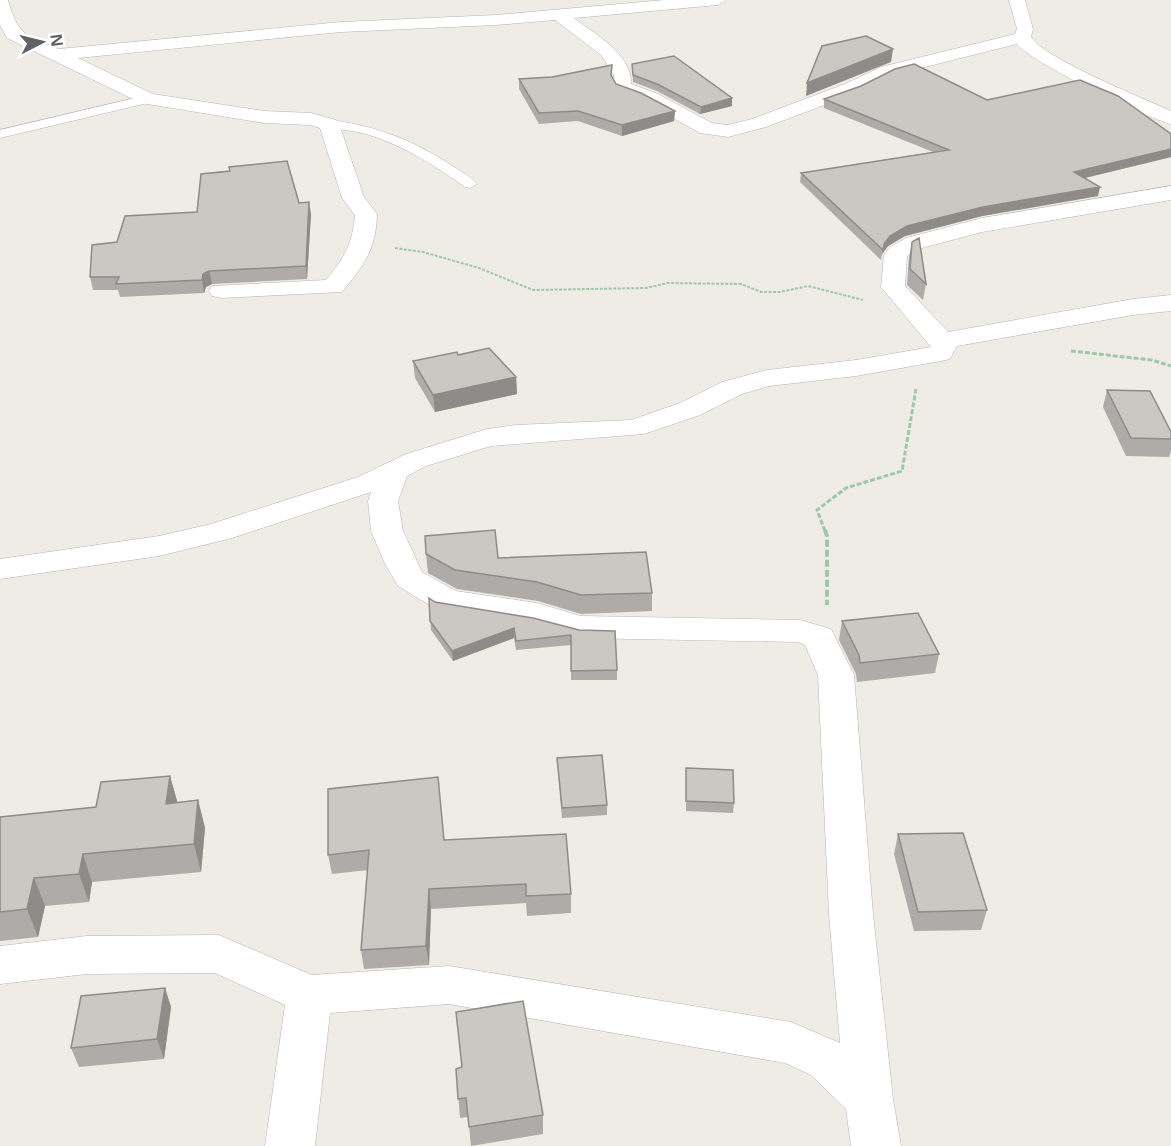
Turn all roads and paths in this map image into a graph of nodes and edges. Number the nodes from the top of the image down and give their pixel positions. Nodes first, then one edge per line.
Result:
1 (0, 0) edge
2 (718, 0) edge
3 (1017, 0) edge
4 (559, 15) junction
5 (1022, 37) junction
6 (57, 55) junction
7 (148, 99) junction
8 (1171, 118) edge
9 (328, 124) junction
10 (0, 134) edge
11 (470, 184) dead end
12 (1171, 193) edge
13 (365, 239) junction
14 (222, 291) dead end
15 (1171, 303) edge
16 (915, 314) junction
17 (942, 341) junction
18 (893, 363) junction
19 (393, 472) junction
20 (0, 569) edge
21 (819, 638) junction
22 (0, 965) edge
23 (309, 995) junction
24 (869, 1100) junction
25 (290, 1146) edge
26 (876, 1146) edge

1 - 6 street
2 - 4 street
3 - 5 street
4 - 5 street
4 - 6 street
5 - 8 street
6 - 7 street
7 - 9 street
7 - 10 lane
9 - 11 lane
9 - 13 street
12 - 16 street
13 - 14 street
13 - 16 path
15 - 17 street
16 - 17 street
17 - 18 street
18 - 19 street
18 - 21 path
19 - 20 street
19 - 21 street
21 - 24 street
22 - 23 street
23 - 24 street
23 - 25 street
24 - 26 street

